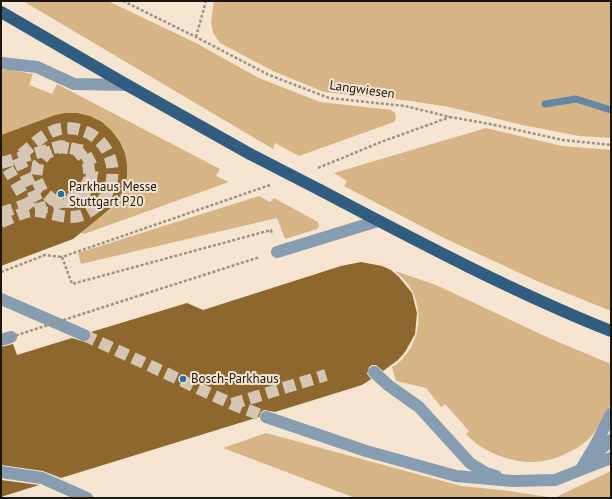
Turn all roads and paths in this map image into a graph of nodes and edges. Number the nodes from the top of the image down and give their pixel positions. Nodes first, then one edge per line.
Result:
1 (123, 1) edge
2 (206, 1) edge
3 (2, 15) edge
4 (196, 37) junction
5 (1, 62) edge
6 (127, 85) junction
7 (450, 117) junction
8 (611, 145) edge
9 (315, 168) dead end
10 (271, 185) dead end
11 (378, 221) junction
12 (277, 252) junction
13 (62, 258) junction
14 (1, 272) edge
15 (1, 299) edge
16 (611, 331) edge
17 (84, 335) tunnel mouth
18 (6, 339) edge
19 (374, 372) dead end
20 (611, 414) edge
21 (266, 417) tunnel mouth
22 (611, 440) edge
23 (611, 458) edge
24 (581, 469) junction
25 (1, 472) edge
26 (513, 481) junction
27 (88, 498) edge

1 - 4 path, Langwiesen
2 - 4 path
3 - 6 main road
4 - 7 path, Langwiesen
5 - 6 lane
6 - 11 main road, bridge
7 - 8 path, Langwiesen
7 - 9 path
10 - 13 path
11 - 12 lane
11 - 16 main road
12 - 13 path
12 - 18 path, bridge
13 - 14 path
15 - 17 lane
19 - 26 lane
20 - 24 lane
21 - 26 lane
22 - 24 lane
23 - 24 lane
24 - 26 lane
25 - 27 lane

